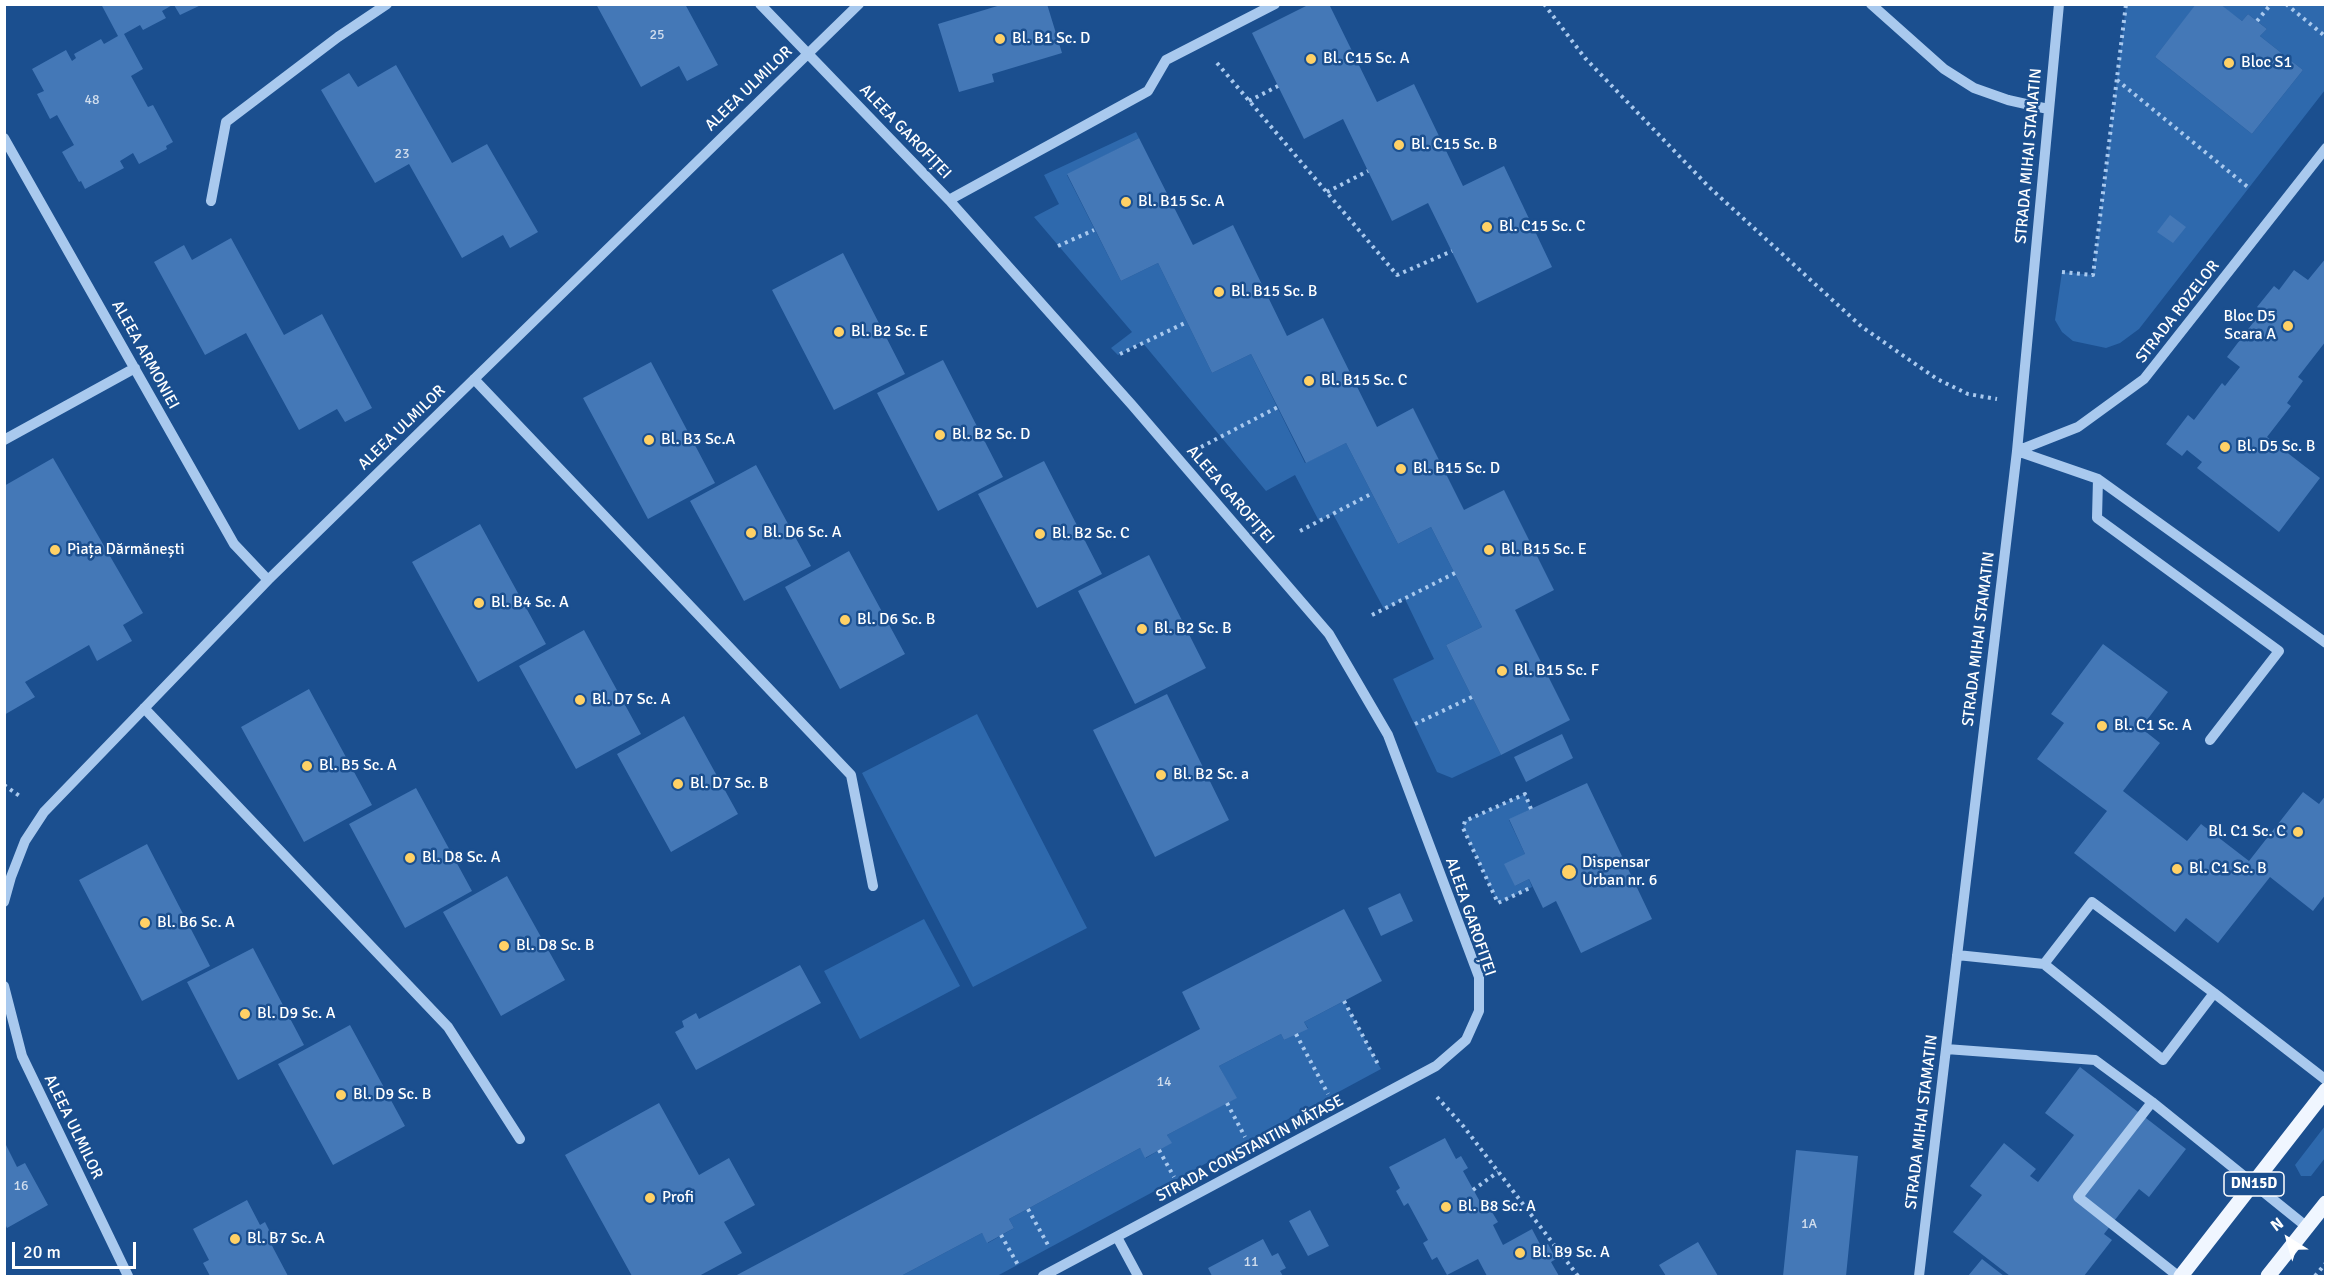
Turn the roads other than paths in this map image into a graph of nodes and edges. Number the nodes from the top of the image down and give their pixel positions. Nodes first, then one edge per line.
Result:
1 (387, 4) edge
2 (760, 4) edge
3 (859, 4) edge
4 (1275, 4) edge
5 (1871, 4) edge
6 (2059, 4) edge
7 (808, 53) junction
8 (2048, 109) junction
9 (4, 138) edge
10 (2325, 148) edge
11 (950, 200) junction
12 (211, 201) dead end
13 (135, 368) junction
14 (474, 379) junction
15 (4, 440) edge
16 (2017, 451) junction
17 (2098, 479) junction
18 (268, 580) junction
19 (2325, 643) edge
20 (144, 708) junction
21 (2210, 740) dead end
22 (873, 886) dead end
23 (4, 902) edge
24 (1957, 956) junction
25 (2044, 964) junction
26 (4, 986) edge
27 (2214, 993) junction
28 (1466, 1040) joint
29 (1946, 1049) junction
30 (2325, 1080) edge
31 (2325, 1090) edge
32 (2152, 1102) junction
33 (520, 1139) dead end
34 (2254, 1184) junction
35 (2323, 1211) edge
36 (2307, 1227) junction
37 (1117, 1237) junction
38 (128, 1276) edge
39 (1043, 1276) edge
40 (1138, 1276) edge
41 (1919, 1276) edge
42 (2179, 1276) edge
43 (2268, 1276) edge

1 - 12 street
2 - 7 street, ALEEA GAROFIȚEI
3 - 7 street, ALEEA ULMILOR
4 - 11 street
5 - 8 street
6 - 8 street, STRADA MIHAI STAMATIN
7 - 11 street, ALEEA GAROFIȚEI
7 - 14 street, ALEEA ULMILOR
8 - 16 street, STRADA MIHAI STAMATIN
9 - 13 street, ALEEA ARMONIEI
10 - 16 street, STRADA ROZELOR
11 - 28 street, ALEEA GAROFIȚEI
13 - 15 street
13 - 18 street, ALEEA ARMONIEI
14 - 18 street, ALEEA ULMILOR
14 - 22 street
16 - 17 street
16 - 24 street, STRADA MIHAI STAMATIN
17 - 19 street
17 - 21 street
18 - 20 street, ALEEA ULMILOR
20 - 23 street, ALEEA ULMILOR
20 - 33 street
24 - 25 street
24 - 29 street, STRADA MIHAI STAMATIN
25 - 27 street
25 - 27 street
26 - 38 street, ALEEA ULMILOR
27 - 30 street
28 - 37 street, STRADA CONSTANTIN MĂTASE
29 - 32 street
29 - 41 street, STRADA MIHAI STAMATIN
31 - 34 main road, DN15D
32 - 34 street
32 - 42 street
34 - 36 street
34 - 42 main road, DN15D
35 - 36 main road
36 - 43 main road
37 - 39 street, STRADA CONSTANTIN MĂTASE
37 - 40 street

